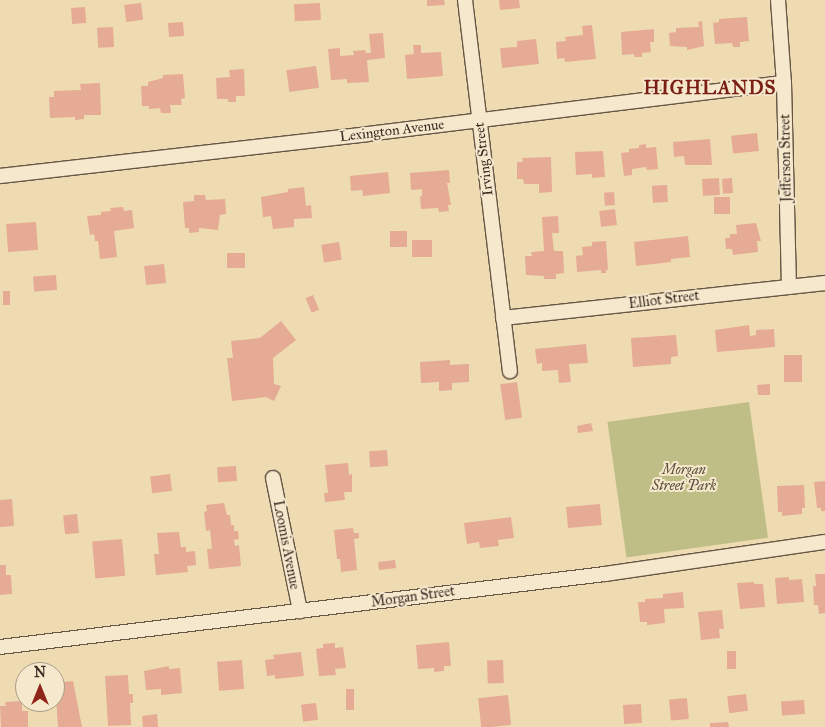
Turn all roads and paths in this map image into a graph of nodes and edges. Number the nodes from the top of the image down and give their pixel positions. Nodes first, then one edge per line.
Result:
1 (465, 0) edge
2 (778, 0) edge
3 (784, 83) junction
4 (479, 120) junction
5 (0, 176) edge
6 (825, 283) edge
7 (789, 287) junction
8 (503, 318) junction
9 (510, 371) dead end
10 (273, 478) dead end
11 (825, 542) edge
12 (300, 611) junction
13 (0, 647) edge

1 - 4 street, Irving Street
2 - 3 street, Jefferson Street
3 - 4 street, Lexington Avenue
3 - 7 street, Jefferson Street
4 - 5 street, Lexington Avenue
4 - 8 street, Irving Street
6 - 7 street, Elliot Street
7 - 8 street, Elliot Street
8 - 9 street, Irving Street
10 - 12 street, Loomis Avenue
11 - 12 street, Morgan Street
12 - 13 street, Morgan Street

